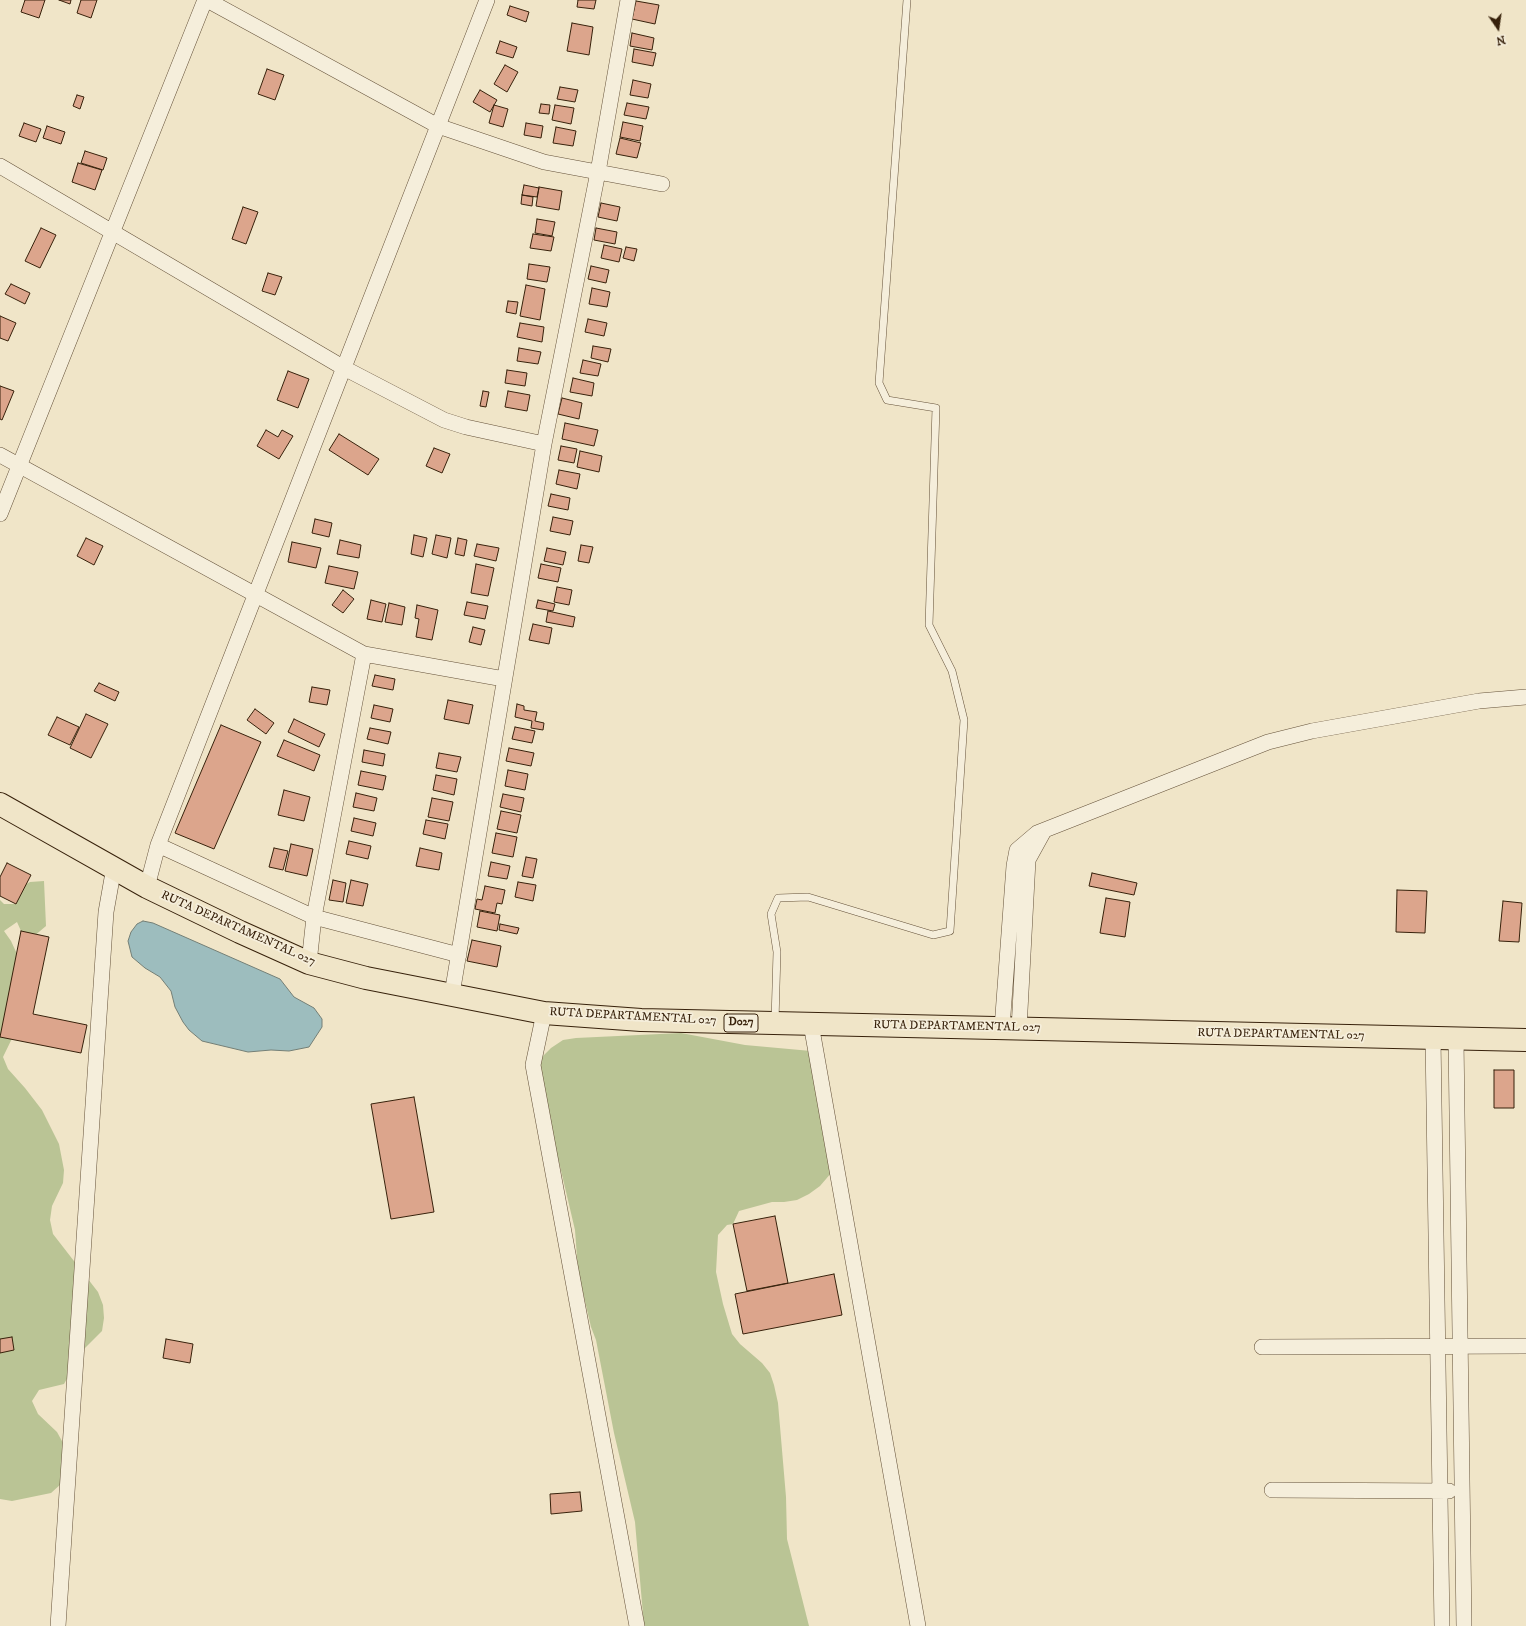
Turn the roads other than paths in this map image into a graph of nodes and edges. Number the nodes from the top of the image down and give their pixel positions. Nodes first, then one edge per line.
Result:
1 (206, 0) edge
2 (487, 0) edge
3 (628, 0) edge
4 (908, 0) edge
5 (438, 126) junction
6 (0, 166) edge
7 (598, 172) junction
8 (662, 184) dead end
9 (113, 232) junction
10 (344, 368) junction
11 (544, 444) junction
12 (0, 455) edge
13 (20, 466) junction
14 (0, 514) edge
15 (256, 595) junction
16 (364, 654) junction
17 (504, 678) junction
18 (1526, 697) edge
19 (0, 804) edge
20 (158, 845) junction
21 (114, 868) junction
22 (147, 887) junction
23 (314, 917) junction
24 (459, 955) junction
25 (309, 963) junction
26 (452, 994) junction
27 (544, 1013) junction
28 (774, 1023) junction
29 (811, 1024) junction
30 (1010, 1029) junction
31 (1433, 1038) junction
32 (1456, 1038) junction
33 (1526, 1040) edge
34 (1438, 1346) junction
35 (1460, 1346) junction
36 (1526, 1346) edge
37 (1262, 1347) dead end
38 (1272, 1490) dead end
39 (1440, 1491) junction
40 (1462, 1491) junction
41 (58, 1626) edge
42 (638, 1626) edge
43 (918, 1626) edge
44 (1442, 1626) edge
45 (1464, 1626) edge

1 - 5 street
1 - 9 street
2 - 5 street
3 - 7 street
4 - 28 lane
5 - 7 street
5 - 10 street
6 - 9 street
7 - 8 street
7 - 11 street
9 - 10 street
9 - 13 street
10 - 11 street
10 - 15 street
11 - 17 street
12 - 13 street
13 - 14 street
13 - 15 street
15 - 16 street
15 - 20 street
16 - 17 street
16 - 23 street
17 - 24 street
18 - 30 street
19 - 21 main road, RUTA DEPARTAMENTAL 027 / D027
20 - 22 street
20 - 23 street
21 - 22 main road, RUTA DEPARTAMENTAL 027 / D027
21 - 41 street
22 - 25 main road, RUTA DEPARTAMENTAL 027 / D027
23 - 24 street
23 - 25 street
24 - 26 street
25 - 26 main road, RUTA DEPARTAMENTAL 027 / D027
26 - 27 main road, RUTA DEPARTAMENTAL 027 / D027
27 - 28 main road, RUTA DEPARTAMENTAL 027 / D027
27 - 42 street
28 - 29 main road, RUTA DEPARTAMENTAL 027 / D027
29 - 30 main road, RUTA DEPARTAMENTAL 027 / D027
29 - 43 street
30 - 31 main road, RUTA DEPARTAMENTAL 027 / D027
31 - 32 main road, RUTA DEPARTAMENTAL 027 / D027
31 - 34 street
32 - 33 main road, RUTA DEPARTAMENTAL 027 / D027
32 - 35 street
34 - 35 street
34 - 37 street
34 - 39 street
35 - 36 street
35 - 40 street
38 - 39 street
39 - 40 street
39 - 44 street
40 - 45 street

